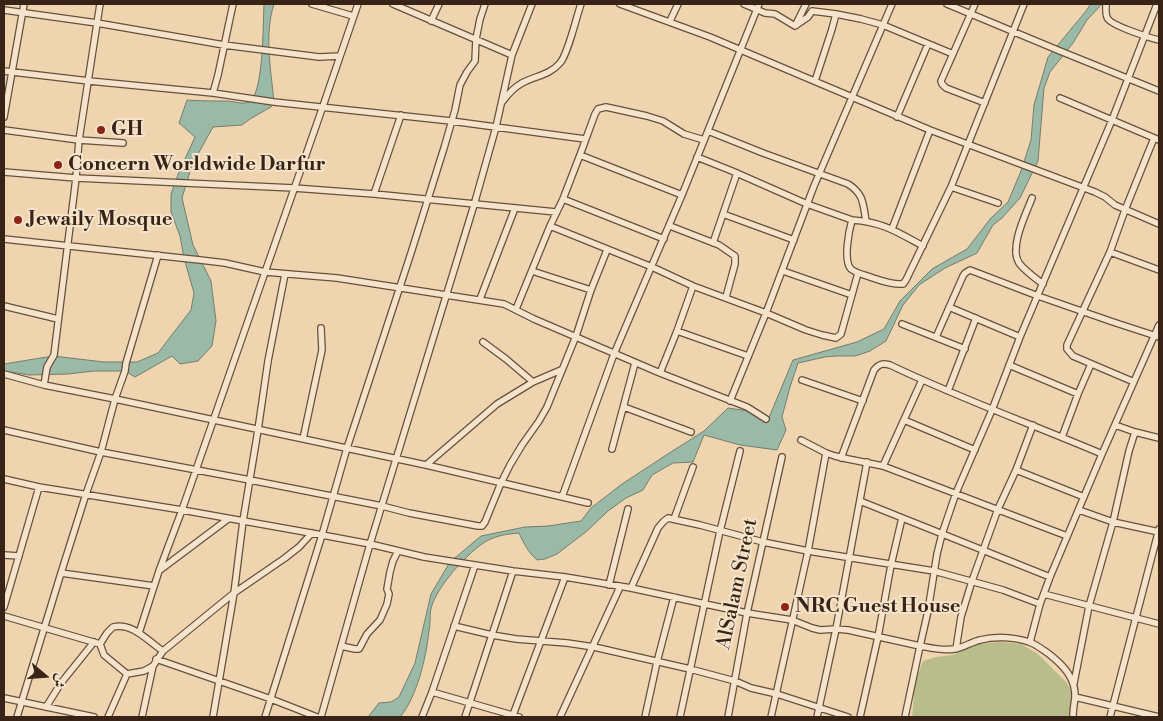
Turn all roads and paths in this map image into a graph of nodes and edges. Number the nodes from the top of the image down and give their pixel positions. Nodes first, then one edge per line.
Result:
1 (24, 4) edge
2 (100, 4) edge
3 (234, 4) edge
4 (312, 4) edge
5 (358, 4) edge
6 (394, 4) edge
7 (439, 4) edge
8 (485, 4) edge
9 (532, 4) edge
10 (582, 4) edge
11 (620, 4) edge
12 (678, 4) edge
13 (744, 4) edge
14 (806, 4) edge
15 (892, 4) edge
16 (947, 4) edge
17 (976, 4) edge
18 (1024, 4) edge
19 (1106, 4) edge
20 (1157, 4) edge
21 (629, 5) edge
22 (758, 7) edge
23 (4, 10) edge
24 (22, 13) junction
25 (836, 14) junction
26 (972, 14) junction
27 (353, 16) junction
28 (432, 21) junction
29 (670, 21) junction
30 (97, 23) junction
31 (882, 25) junction
32 (796, 26) junction
33 (1013, 31) junction
34 (1145, 36) junction
35 (476, 39) junction
36 (1159, 40) edge
37 (928, 44) junction
38 (224, 45) junction
39 (740, 50) junction
40 (953, 54) junction
41 (512, 55) junction
42 (340, 56) junction
43 (4, 71) edge
44 (12, 72) junction
45 (1129, 79) junction
46 (89, 81) junction
47 (814, 82) junction
48 (1159, 91) edge
49 (213, 93) junction
50 (852, 97) junction
51 (1060, 98) dead end
52 (985, 103) junction
53 (501, 104) junction
54 (323, 106) junction
55 (401, 115) junction
56 (4, 117) edge
57 (897, 117) junction
58 (1112, 120) junction
59 (452, 121) junction
60 (496, 127) junction
61 (4, 130) edge
62 (930, 130) junction
63 (708, 131) junction
64 (586, 139) junction
65 (1157, 139) edge
66 (79, 140) junction
67 (704, 140) junction
68 (123, 144) dead end
69 (968, 145) junction
70 (580, 155) junction
71 (698, 157) junction
72 (4, 172) edge
73 (737, 173) junction
74 (820, 173) junction
75 (76, 178) junction
76 (951, 187) junction
77 (1084, 187) junction
78 (294, 188) junction
79 (374, 194) junction
80 (682, 195) junction
81 (1032, 198) dead end
82 (563, 199) junction
83 (427, 200) junction
84 (998, 203) dead end
85 (807, 204) junction
86 (474, 205) junction
87 (515, 208) junction
88 (1125, 210) junction
89 (556, 212) junction
90 (723, 214) junction
91 (852, 220) junction
92 (866, 221) junction
93 (1159, 224) edge
94 (550, 226) junction
95 (670, 226) junction
96 (892, 228) junction
97 (4, 239) edge
98 (664, 239) junction
99 (794, 240) junction
100 (713, 242) junction
101 (68, 246) junction
102 (923, 246) junction
103 (608, 250) junction
104 (1110, 252) junction
105 (158, 255) junction
106 (652, 267) junction
107 (1159, 270) edge
108 (532, 271) junction
109 (783, 271) junction
110 (265, 272) junction
111 (858, 273) junction
112 (284, 274) junction
113 (1043, 284) junction
114 (693, 286) junction
115 (400, 288) junction
116 (591, 290) junction
117 (447, 294) junction
118 (852, 294) junction
119 (1038, 296) junction
120 (726, 297) junction
121 (480, 299) junction
122 (4, 306) edge
123 (950, 308) junction
124 (516, 309) junction
125 (1083, 312) junction
126 (766, 313) junction
127 (976, 318) junction
128 (58, 319) junction
129 (902, 324) dead end
130 (1159, 325) edge
131 (321, 328) dead end
132 (676, 331) junction
133 (576, 336) junction
134 (1157, 336) edge
135 (936, 337) junction
136 (1020, 337) junction
137 (483, 342) dead end
138 (965, 349) junction
139 (614, 354) junction
140 (748, 356) junction
141 (635, 363) junction
142 (1091, 364) junction
143 (1009, 365) junction
144 (561, 370) junction
145 (660, 373) junction
146 (4, 374) edge
147 (802, 380) dead end
148 (922, 380) junction
149 (533, 382) junction
150 (1134, 382) junction
151 (44, 385) junction
152 (948, 391) junction
153 (1078, 394) junction
154 (116, 399) junction
155 (730, 401) junction
156 (863, 401) junction
157 (624, 407) junction
158 (992, 410) junction
159 (766, 419) dead end
160 (213, 420) junction
161 (904, 420) junction
162 (1033, 425) junction
163 (1115, 425) junction
164 (4, 430) edge
165 (258, 430) junction
166 (691, 432) dead end
167 (1135, 432) junction
168 (1062, 437) junction
169 (1159, 438) edge
170 (303, 439) junction
171 (801, 440) dead end
172 (347, 448) junction
173 (612, 449) dead end
174 (975, 450) junction
175 (740, 451) dead end
176 (101, 452) junction
177 (826, 452) junction
178 (1102, 454) junction
179 (782, 457) dead end
180 (841, 458) junction
181 (397, 459) junction
182 (867, 462) junction
183 (426, 465) junction
184 (884, 466) junction
185 (693, 467) dead end
186 (196, 470) junction
187 (1016, 470) junction
188 (4, 479) edge
189 (250, 480) junction
190 (501, 483) junction
191 (39, 487) junction
192 (956, 493) junction
193 (86, 494) junction
194 (333, 496) junction
195 (562, 497) junction
196 (1084, 497) junction
197 (860, 501) junction
198 (588, 503) dead end
199 (382, 506) junction
200 (628, 509) dead end
201 (998, 509) junction
202 (182, 510) junction
203 (1079, 510) junction
204 (902, 518) junction
205 (228, 519) junction
206 (674, 519) junction
207 (243, 521) junction
208 (1113, 522) junction
209 (720, 531) junction
210 (1159, 531) edge
211 (312, 533) junction
212 (322, 534) junction
213 (942, 534) junction
214 (1067, 536) junction
215 (763, 542) junction
216 (370, 544) junction
217 (983, 550) junction
218 (398, 551) junction
219 (808, 551) junction
220 (4, 555) edge
221 (19, 556) junction
222 (849, 558) junction
223 (475, 564) junction
224 (891, 565) junction
225 (159, 571) junction
226 (513, 571) junction
227 (934, 571) junction
228 (61, 573) junction
229 (565, 577) junction
230 (1050, 577) junction
231 (972, 581) junction
232 (609, 585) junction
233 (154, 586) junction
234 (620, 587) junction
235 (632, 588) junction
236 (234, 593) junction
237 (1044, 594) junction
238 (674, 597) junction
239 (704, 604) junction
240 (1040, 604) junction
241 (1089, 606) junction
242 (4, 607) edge
243 (747, 613) junction
244 (4, 616) edge
245 (1136, 618) junction
246 (792, 620) junction
247 (1159, 624) edge
248 (454, 626) junction
249 (44, 627) junction
250 (836, 629) junction
251 (139, 633) junction
252 (492, 635) junction
253 (878, 637) junction
254 (540, 642) junction
255 (1030, 642) junction
256 (97, 643) junction
257 (341, 646) junction
258 (920, 646) junction
259 (594, 647) junction
260 (956, 649) junction
261 (162, 651) junction
262 (156, 659) junction
263 (657, 662) junction
264 (153, 666) junction
265 (690, 669) junction
266 (128, 674) junction
267 (219, 681) junction
268 (735, 681) junction
269 (1073, 684) junction
270 (432, 692) junction
271 (777, 694) junction
272 (1075, 697) junction
273 (4, 698) edge
274 (271, 699) junction
275 (22, 701) junction
276 (469, 703) junction
277 (1113, 705) junction
278 (46, 707) junction
279 (819, 708) junction
280 (516, 716) edge
281 (1159, 716) edge
282 (17, 717) edge
283 (94, 717) edge
284 (108, 717) edge
285 (142, 717) edge
286 (213, 717) edge
287 (265, 717) edge
288 (317, 717) edge
289 (321, 717) edge
290 (422, 717) edge
291 (465, 717) edge
292 (560, 717) edge
293 (645, 717) edge
294 (680, 717) edge
295 (728, 717) edge
296 (772, 717) edge
297 (817, 717) edge
298 (848, 717) edge
299 (860, 717) edge
300 (905, 717) edge
301 (1073, 717) edge
302 (1110, 717) edge

1 - 24 street
2 - 30 street
3 - 38 street
4 - 27 street
5 - 27 street
6 - 28 street
7 - 28 street
8 - 35 street
9 - 41 street
10 - 53 street
11 - 21 street
12 - 29 street
13 - 22 street
14 - 32 street
15 - 31 street
16 - 26 street
17 - 26 street
18 - 33 street
19 - 34 street
20 - 34 street
21 - 29 street
22 - 32 street
22 - 39 street
23 - 24 street
24 - 30 street
24 - 44 street
25 - 31 street
25 - 32 street
25 - 47 street
26 - 33 street
26 - 40 street
27 - 42 street
28 - 35 street
29 - 39 street
30 - 38 street
30 - 46 street
31 - 37 street
31 - 50 street
33 - 45 street
33 - 52 street
34 - 36 street
34 - 45 street
35 - 41 street
35 - 59 street
37 - 40 street
37 - 57 street
38 - 42 street
38 - 49 street
39 - 47 street
39 - 63 street
40 - 52 street
41 - 53 street
42 - 54 street
43 - 44 street
44 - 46 street
44 - 56 street
45 - 48 street
45 - 58 street
46 - 49 street
46 - 66 street
47 - 50 street
49 - 54 street
50 - 57 street
50 - 74 street
51 - 58 street
52 - 69 street
53 - 60 street
54 - 55 street
54 - 78 street
55 - 59 street
55 - 79 street
57 - 62 street
58 - 65 street
58 - 77 street
59 - 60 street
59 - 83 street
60 - 64 street
60 - 86 street
61 - 66 street
62 - 69 street
62 - 96 street
63 - 67 street
63 - 74 street
64 - 67 street
64 - 70 street
65 - 88 street
66 - 68 street
66 - 75 street
67 - 71 street
69 - 76 street
69 - 77 street
70 - 80 street
70 - 82 street
71 - 73 street
71 - 80 street
72 - 75 street
73 - 85 street
73 - 90 street
74 - 85 street
74 - 92 street
75 - 78 street
75 - 101 street
76 - 84 street
76 - 102 street
77 - 88 street
77 - 113 street
78 - 79 street
78 - 110 street
79 - 83 street
80 - 95 street
81 - 113 street
82 - 89 street
82 - 98 street
83 - 86 street
83 - 115 street
85 - 91 street
85 - 99 street
86 - 87 street
86 - 117 street
87 - 89 street
87 - 121 street
88 - 93 street
88 - 104 street
89 - 94 street
90 - 99 street
90 - 100 street
91 - 92 street
91 - 111 street
92 - 96 street
94 - 103 street
94 - 108 street
95 - 98 street
95 - 100 street
96 - 102 street
97 - 101 street
98 - 106 street
99 - 109 street
100 - 120 street
101 - 105 street
101 - 128 street
102 - 111 street
103 - 106 street
103 - 116 street
104 - 107 street
104 - 125 street
105 - 110 street
105 - 154 street
106 - 114 street
106 - 139 street
108 - 116 street
108 - 124 street
109 - 118 street
109 - 126 street
110 - 112 street
110 - 160 street
111 - 118 street
112 - 115 street
112 - 165 street
113 - 119 street
114 - 120 street
114 - 132 street
115 - 117 street
115 - 172 street
116 - 133 street
117 - 121 street
117 - 181 street
118 - 126 street
119 - 123 street
119 - 125 street
119 - 136 street
120 - 126 street
121 - 124 street
122 - 128 street
123 - 127 street
123 - 135 street
124 - 133 street
125 - 134 street
125 - 142 street
126 - 140 street
127 - 136 street
127 - 138 street
128 - 151 street
129 - 135 street
130 - 134 street
131 - 170 street
132 - 140 street
132 - 145 street
133 - 139 street
133 - 144 street
134 - 150 street
135 - 138 street
136 - 143 street
137 - 149 street
138 - 152 street
139 - 141 street
139 - 195 street
140 - 155 street
141 - 145 street
141 - 157 street
142 - 150 street
142 - 153 street
143 - 153 street
143 - 158 street
144 - 149 street
144 - 190 street
145 - 155 street
146 - 151 street
147 - 156 street
148 - 152 street
148 - 156 street
148 - 161 street
149 - 183 street
150 - 163 street
151 - 154 street
152 - 158 street
153 - 168 street
154 - 160 street
154 - 176 street
155 - 159 street
156 - 180 street
157 - 166 street
157 - 173 street
158 - 162 street
158 - 174 street
160 - 165 street
160 - 186 street
161 - 174 street
161 - 184 street
162 - 168 street
162 - 187 street
163 - 167 street
163 - 178 street
164 - 176 street
165 - 170 street
165 - 189 street
167 - 169 street
167 - 208 street
168 - 178 street
170 - 172 street
171 - 177 street
172 - 181 street
172 - 194 street
174 - 192 street
175 - 209 street
176 - 186 street
176 - 193 street
177 - 180 street
177 - 219 street
178 - 196 street
179 - 215 street, AlSalam Street
180 - 182 street
181 - 183 street
181 - 199 street
182 - 184 street
182 - 197 street
183 - 190 street
184 - 192 street
185 - 206 street
186 - 189 street
186 - 202 street
187 - 196 street
187 - 201 street
188 - 191 street
189 - 194 street
189 - 207 street
190 - 195 street
190 - 199 street
191 - 193 street
191 - 221 street
192 - 201 street
192 - 213 street
193 - 202 street
193 - 228 street
194 - 199 street
194 - 212 street
195 - 198 street
196 - 203 street
197 - 204 street
197 - 222 street
199 - 216 street
200 - 232 street
201 - 214 street
201 - 217 street
202 - 205 street
202 - 225 street
203 - 208 street
203 - 214 street
204 - 213 street
204 - 224 street
205 - 207 street
205 - 225 street
206 - 209 street
206 - 235 street
207 - 211 street
207 - 236 street
208 - 210 street
208 - 241 street
209 - 215 street
209 - 239 street
210 - 245 street
211 - 212 street
211 - 236 street
212 - 216 street
212 - 274 street
213 - 217 street
213 - 227 street
214 - 230 street
215 - 219 street
215 - 243 street, AlSalam Street
216 - 218 street
216 - 257 street
217 - 230 street
217 - 231 street
218 - 223 street
218 - 257 street
219 - 222 street
219 - 246 street
220 - 221 street
221 - 242 street
222 - 224 street
222 - 250 street
223 - 226 street
223 - 248 street
224 - 227 street
224 - 253 street
225 - 233 street
226 - 229 street
226 - 252 street
227 - 231 street
227 - 258 street
228 - 233 street
228 - 249 street
229 - 232 street
229 - 254 street
230 - 237 street
231 - 240 street
231 - 260 street
232 - 234 street
233 - 251 street
234 - 235 street
234 - 259 street
235 - 238 street
236 - 261 street
236 - 267 street
237 - 240 street
237 - 241 street
238 - 239 street
238 - 263 street
239 - 243 street
239 - 265 street
240 - 255 street
241 - 245 street
241 - 269 street
243 - 246 street
243 - 268 street, AlSalam Street
244 - 249 street
245 - 247 street
245 - 277 street
246 - 250 street
246 - 271 street
248 - 252 street
248 - 270 street
249 - 256 street
249 - 275 street
250 - 253 street
250 - 279 street
251 - 256 street
251 - 261 street
252 - 254 street
252 - 276 street
253 - 258 street
253 - 299 street
254 - 259 street
254 - 280 street
255 - 260 street
255 - 269 street
256 - 266 street
256 - 278 street
257 - 289 street
258 - 260 street
258 - 300 street
259 - 263 street
259 - 292 street
261 - 262 street
262 - 264 street
262 - 267 street
263 - 265 street
263 - 293 street
264 - 266 street
264 - 285 street
265 - 268 street
265 - 294 street
266 - 284 street
267 - 274 street
267 - 286 street
268 - 271 street
268 - 295 street, AlSalam Street
269 - 272 street
270 - 276 street
270 - 290 street
271 - 279 street
271 - 296 street
272 - 277 street
272 - 301 street
273 - 275 street
274 - 287 street
274 - 288 street
275 - 278 street
275 - 282 street
276 - 280 street
276 - 291 street
277 - 281 street
277 - 302 street
278 - 283 street
279 - 297 street
279 - 298 street

